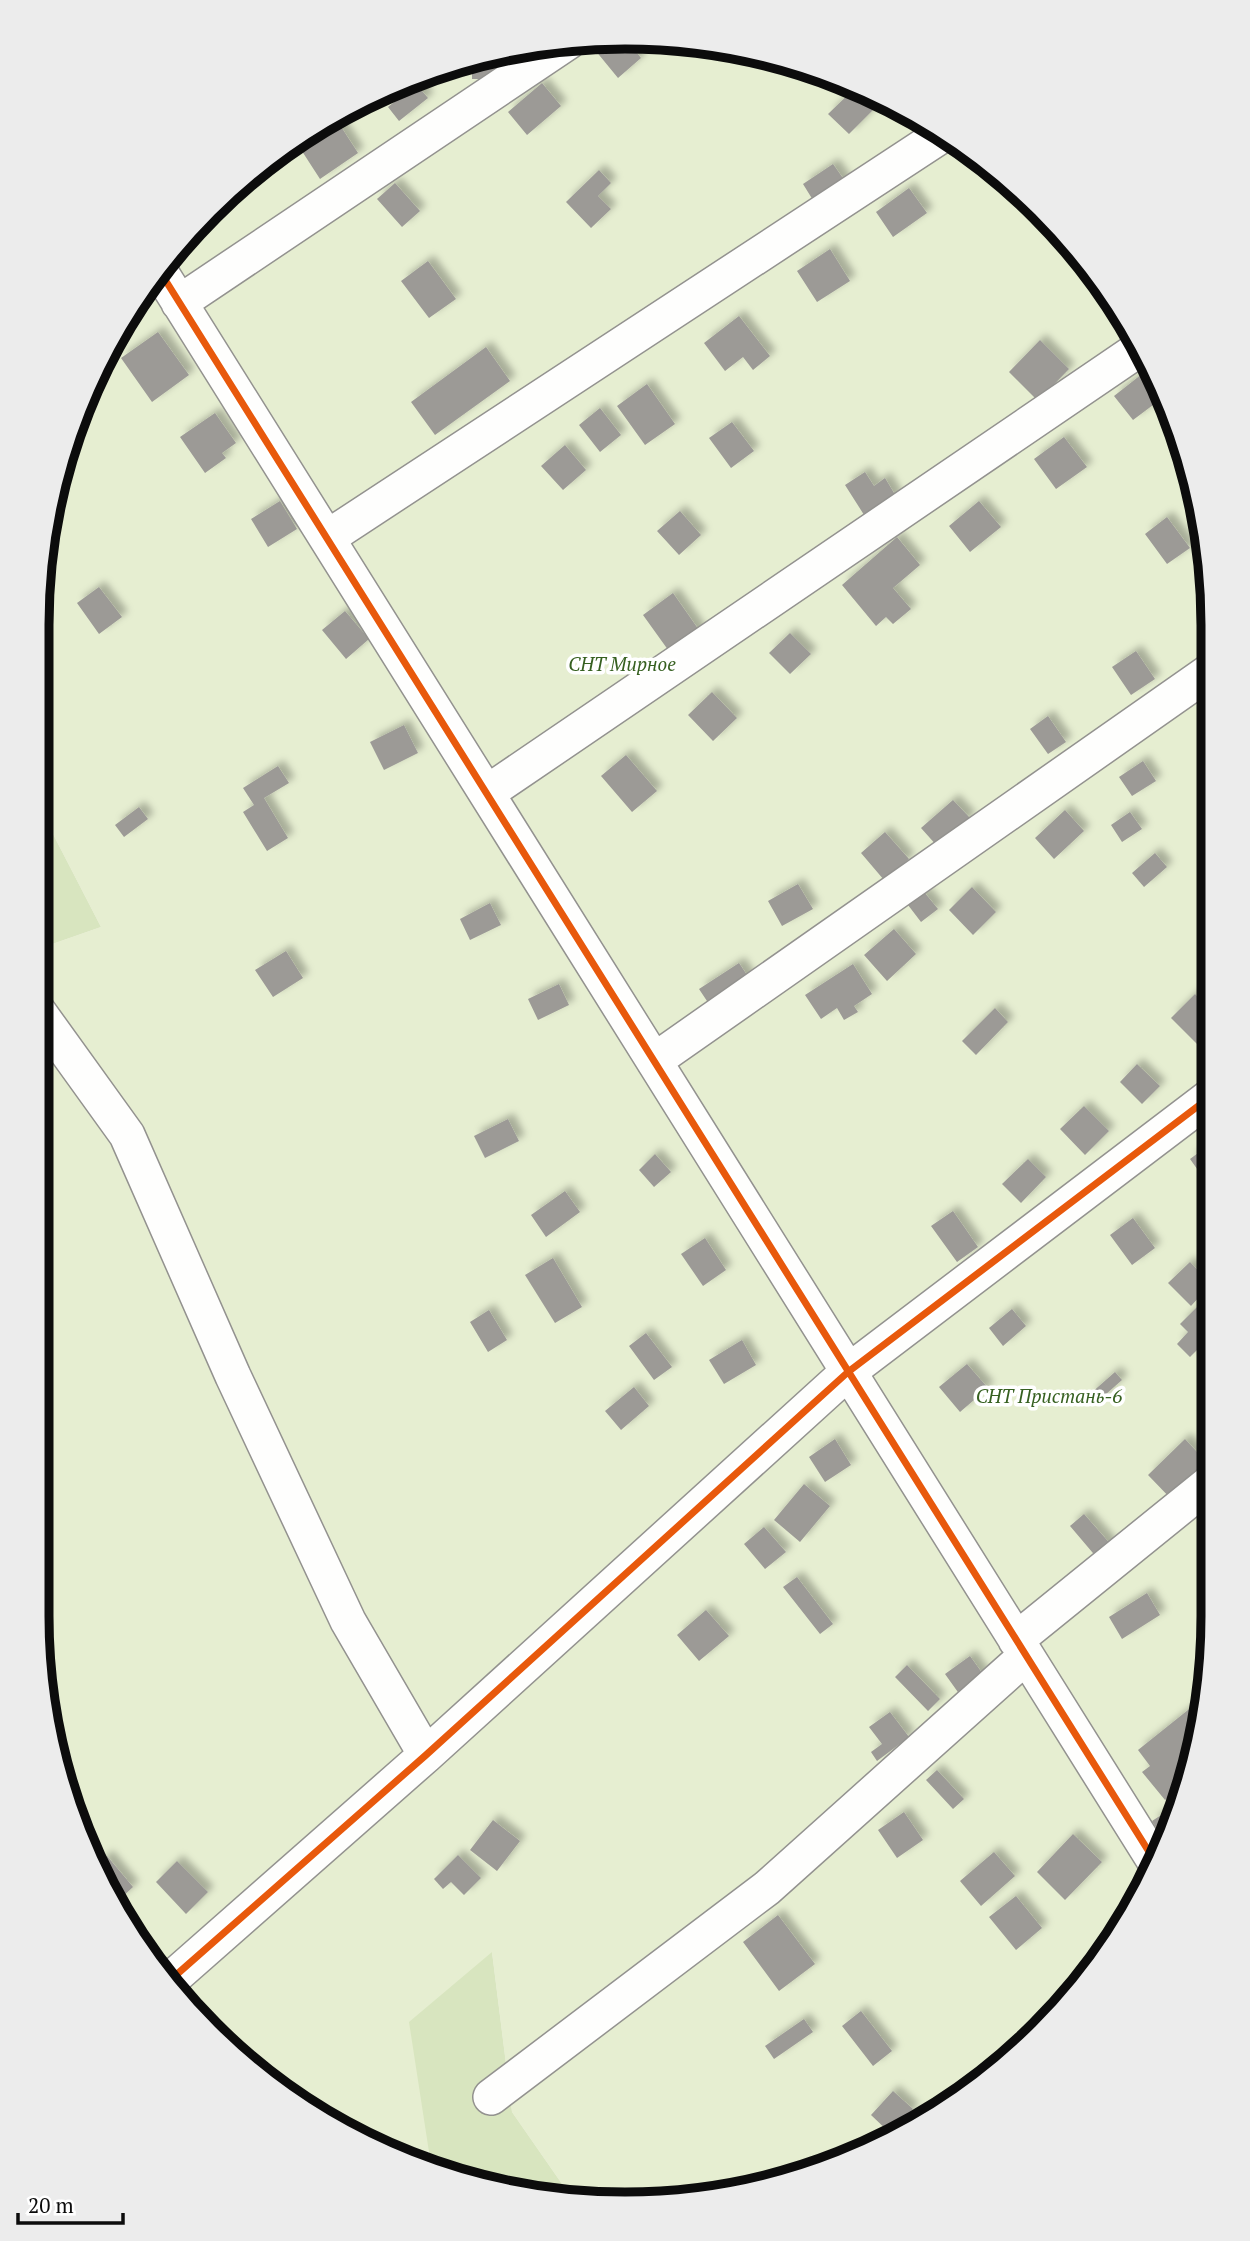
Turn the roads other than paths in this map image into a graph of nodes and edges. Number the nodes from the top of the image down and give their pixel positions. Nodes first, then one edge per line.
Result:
1 (550, 54) edge
2 (935, 140) edge
3 (164, 279) edge
4 (179, 303) junction
5 (1133, 353) edge
6 (327, 538) junction
7 (1201, 678) edge
8 (487, 793) junction
9 (49, 1027) edge
10 (654, 1061) junction
11 (1201, 1104) edge
12 (848, 1372) junction
13 (1201, 1491) edge
14 (1021, 1648) junction
15 (426, 1755) junction
16 (1150, 1853) edge
17 (175, 1976) edge
18 (491, 2097) dead end

1 - 4 street
2 - 6 street
3 - 4 street
4 - 6 street
5 - 8 street
6 - 8 street
7 - 10 street
8 - 10 street
9 - 15 street
10 - 12 street
11 - 12 street
12 - 14 street
12 - 15 street
13 - 14 street
14 - 16 street
14 - 18 street
15 - 17 street

